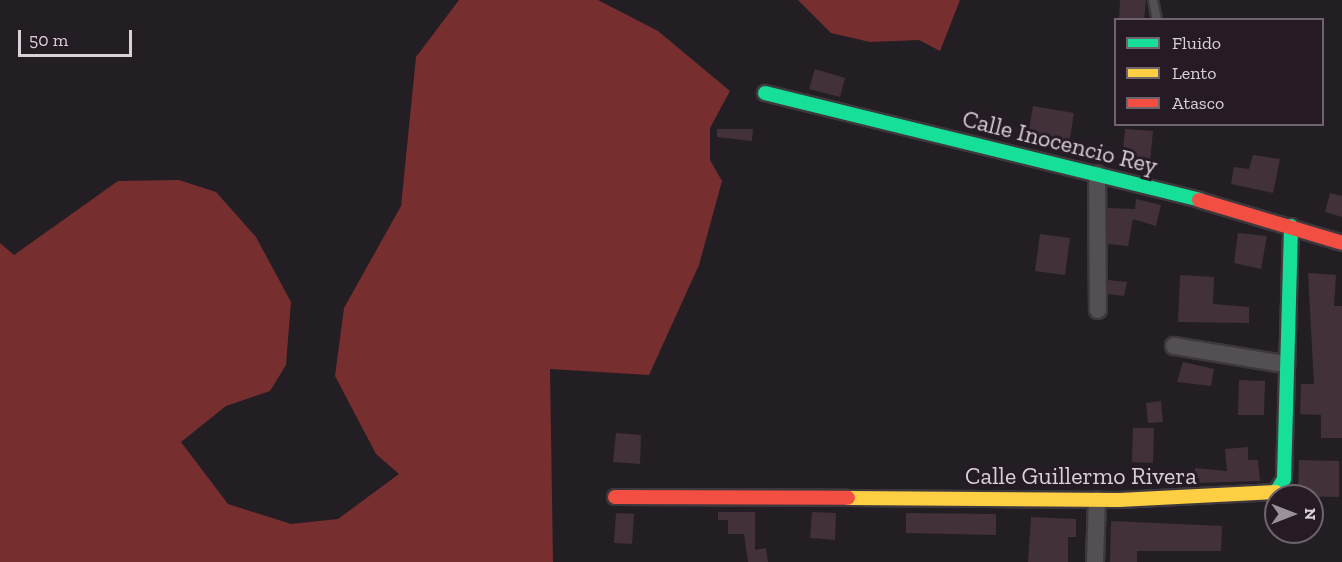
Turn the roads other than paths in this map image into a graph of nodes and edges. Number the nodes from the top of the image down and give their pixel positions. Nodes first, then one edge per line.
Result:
1 (1153, 0) edge
2 (1157, 18) edge
3 (765, 93) dead end
4 (1097, 174) junction
5 (1291, 226) junction
6 (1342, 243) edge
7 (1098, 310) dead end
8 (1174, 346) dead end
9 (1284, 364) junction
10 (615, 497) dead end
11 (1097, 500) junction
12 (1095, 562) edge

1 - 2 lane
3 - 4 street, Calle Inocencio Rey
4 - 5 street, Calle Inocencio Rey
4 - 7 street
5 - 6 street, Calle Inocencio Rey
5 - 9 street, Calle Guillermo Rivera
8 - 9 street
9 - 11 street, Calle Guillermo Rivera
10 - 11 street, Calle Guillermo Rivera
11 - 12 street

